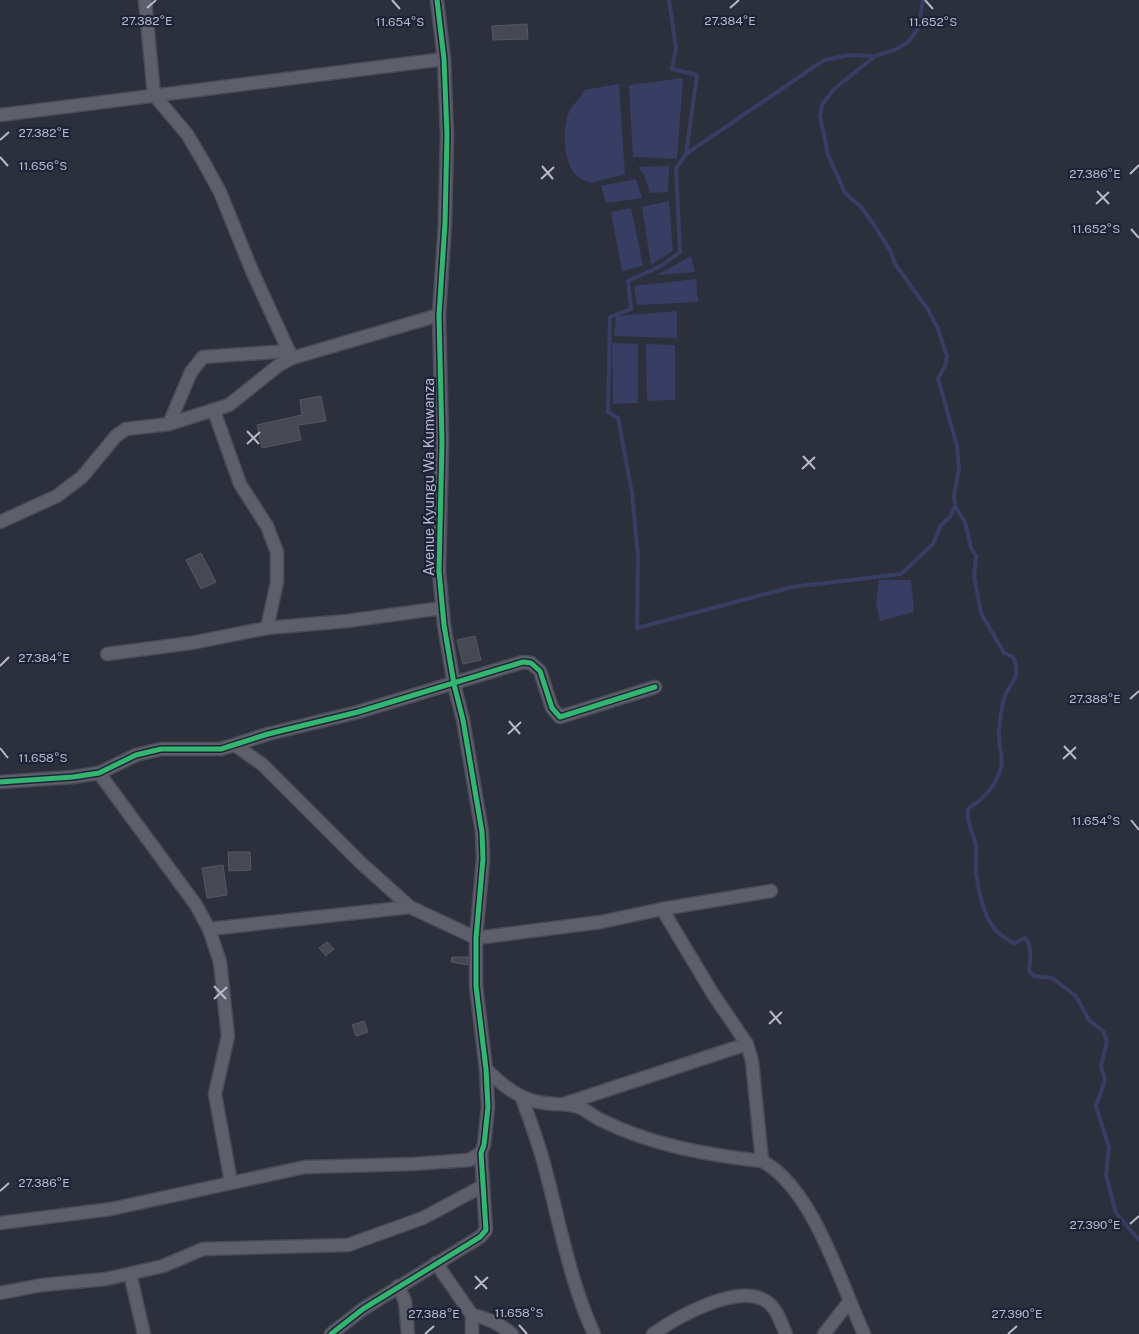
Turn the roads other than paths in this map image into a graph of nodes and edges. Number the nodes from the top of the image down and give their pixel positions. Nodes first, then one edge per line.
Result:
1 (145, 0) edge
2 (437, 0) edge
3 (444, 59) junction
4 (154, 95) junction
5 (0, 114) edge
6 (439, 315) junction
7 (291, 354) junction
8 (214, 411) junction
9 (168, 424) junction
10 (0, 522) edge
11 (442, 608) junction
12 (267, 628) junction
13 (108, 654) dead end
14 (454, 684) junction
15 (654, 687) dead end
16 (255, 738) junction
17 (235, 745) junction
18 (263, 765) junction
19 (99, 773) junction
20 (0, 782) edge
21 (771, 891) dead end
22 (410, 907) junction
23 (662, 909) junction
24 (209, 929) junction
25 (476, 938) junction
26 (747, 1044) junction
27 (486, 1069) junction
28 (522, 1098) junction
29 (564, 1104) junction
30 (481, 1153) junction
31 (762, 1161) junction
32 (231, 1182) junction
33 (481, 1188) junction
34 (0, 1223) edge
35 (436, 1263) junction
36 (130, 1274) junction
37 (398, 1286) junction
38 (0, 1293) edge
39 (849, 1302) junction
40 (472, 1315) junction
41 (144, 1334) edge
42 (331, 1334) edge
43 (408, 1334) edge
44 (472, 1334) edge
45 (512, 1334) edge
46 (594, 1334) edge
47 (652, 1334) edge
48 (786, 1334) edge
49 (824, 1334) edge
50 (864, 1334) edge

1 - 4 street
2 - 3 street, Avenue Kyungu Wa Kumwanza
3 - 4 street
3 - 6 street, Avenue Kyungu Wa Kumwanza
4 - 5 street
4 - 7 street
6 - 7 street
6 - 11 street, Avenue Kyungu Wa Kumwanza
7 - 8 street
7 - 9 street
8 - 9 street
8 - 12 street
9 - 10 street
11 - 12 street
11 - 14 street, Avenue Kyungu Wa Kumwanza
12 - 13 street
14 - 15 street
14 - 16 street
14 - 25 street, Avenue Kyungu Wa Kumwanza
16 - 17 street
16 - 18 street
17 - 18 street
17 - 19 street
18 - 22 street
19 - 20 street
19 - 24 street
21 - 23 street
22 - 24 street
22 - 25 street
23 - 25 street
23 - 26 street
24 - 32 street
25 - 27 street, Avenue Kyungu Wa Kumwanza
26 - 29 street
26 - 31 street
27 - 28 street
27 - 30 street, Avenue Kyungu Wa Kumwanza
28 - 29 street
28 - 46 street
29 - 31 street
30 - 32 street
30 - 33 street, Avenue Kyungu Wa Kumwanza
31 - 39 street
32 - 34 street
33 - 35 street, Avenue Kyungu Wa Kumwanza
33 - 36 street
35 - 37 street
35 - 40 street
36 - 38 street
36 - 41 street
37 - 42 street
37 - 43 street
39 - 49 street
39 - 50 street
40 - 44 street
40 - 45 street
47 - 48 street

